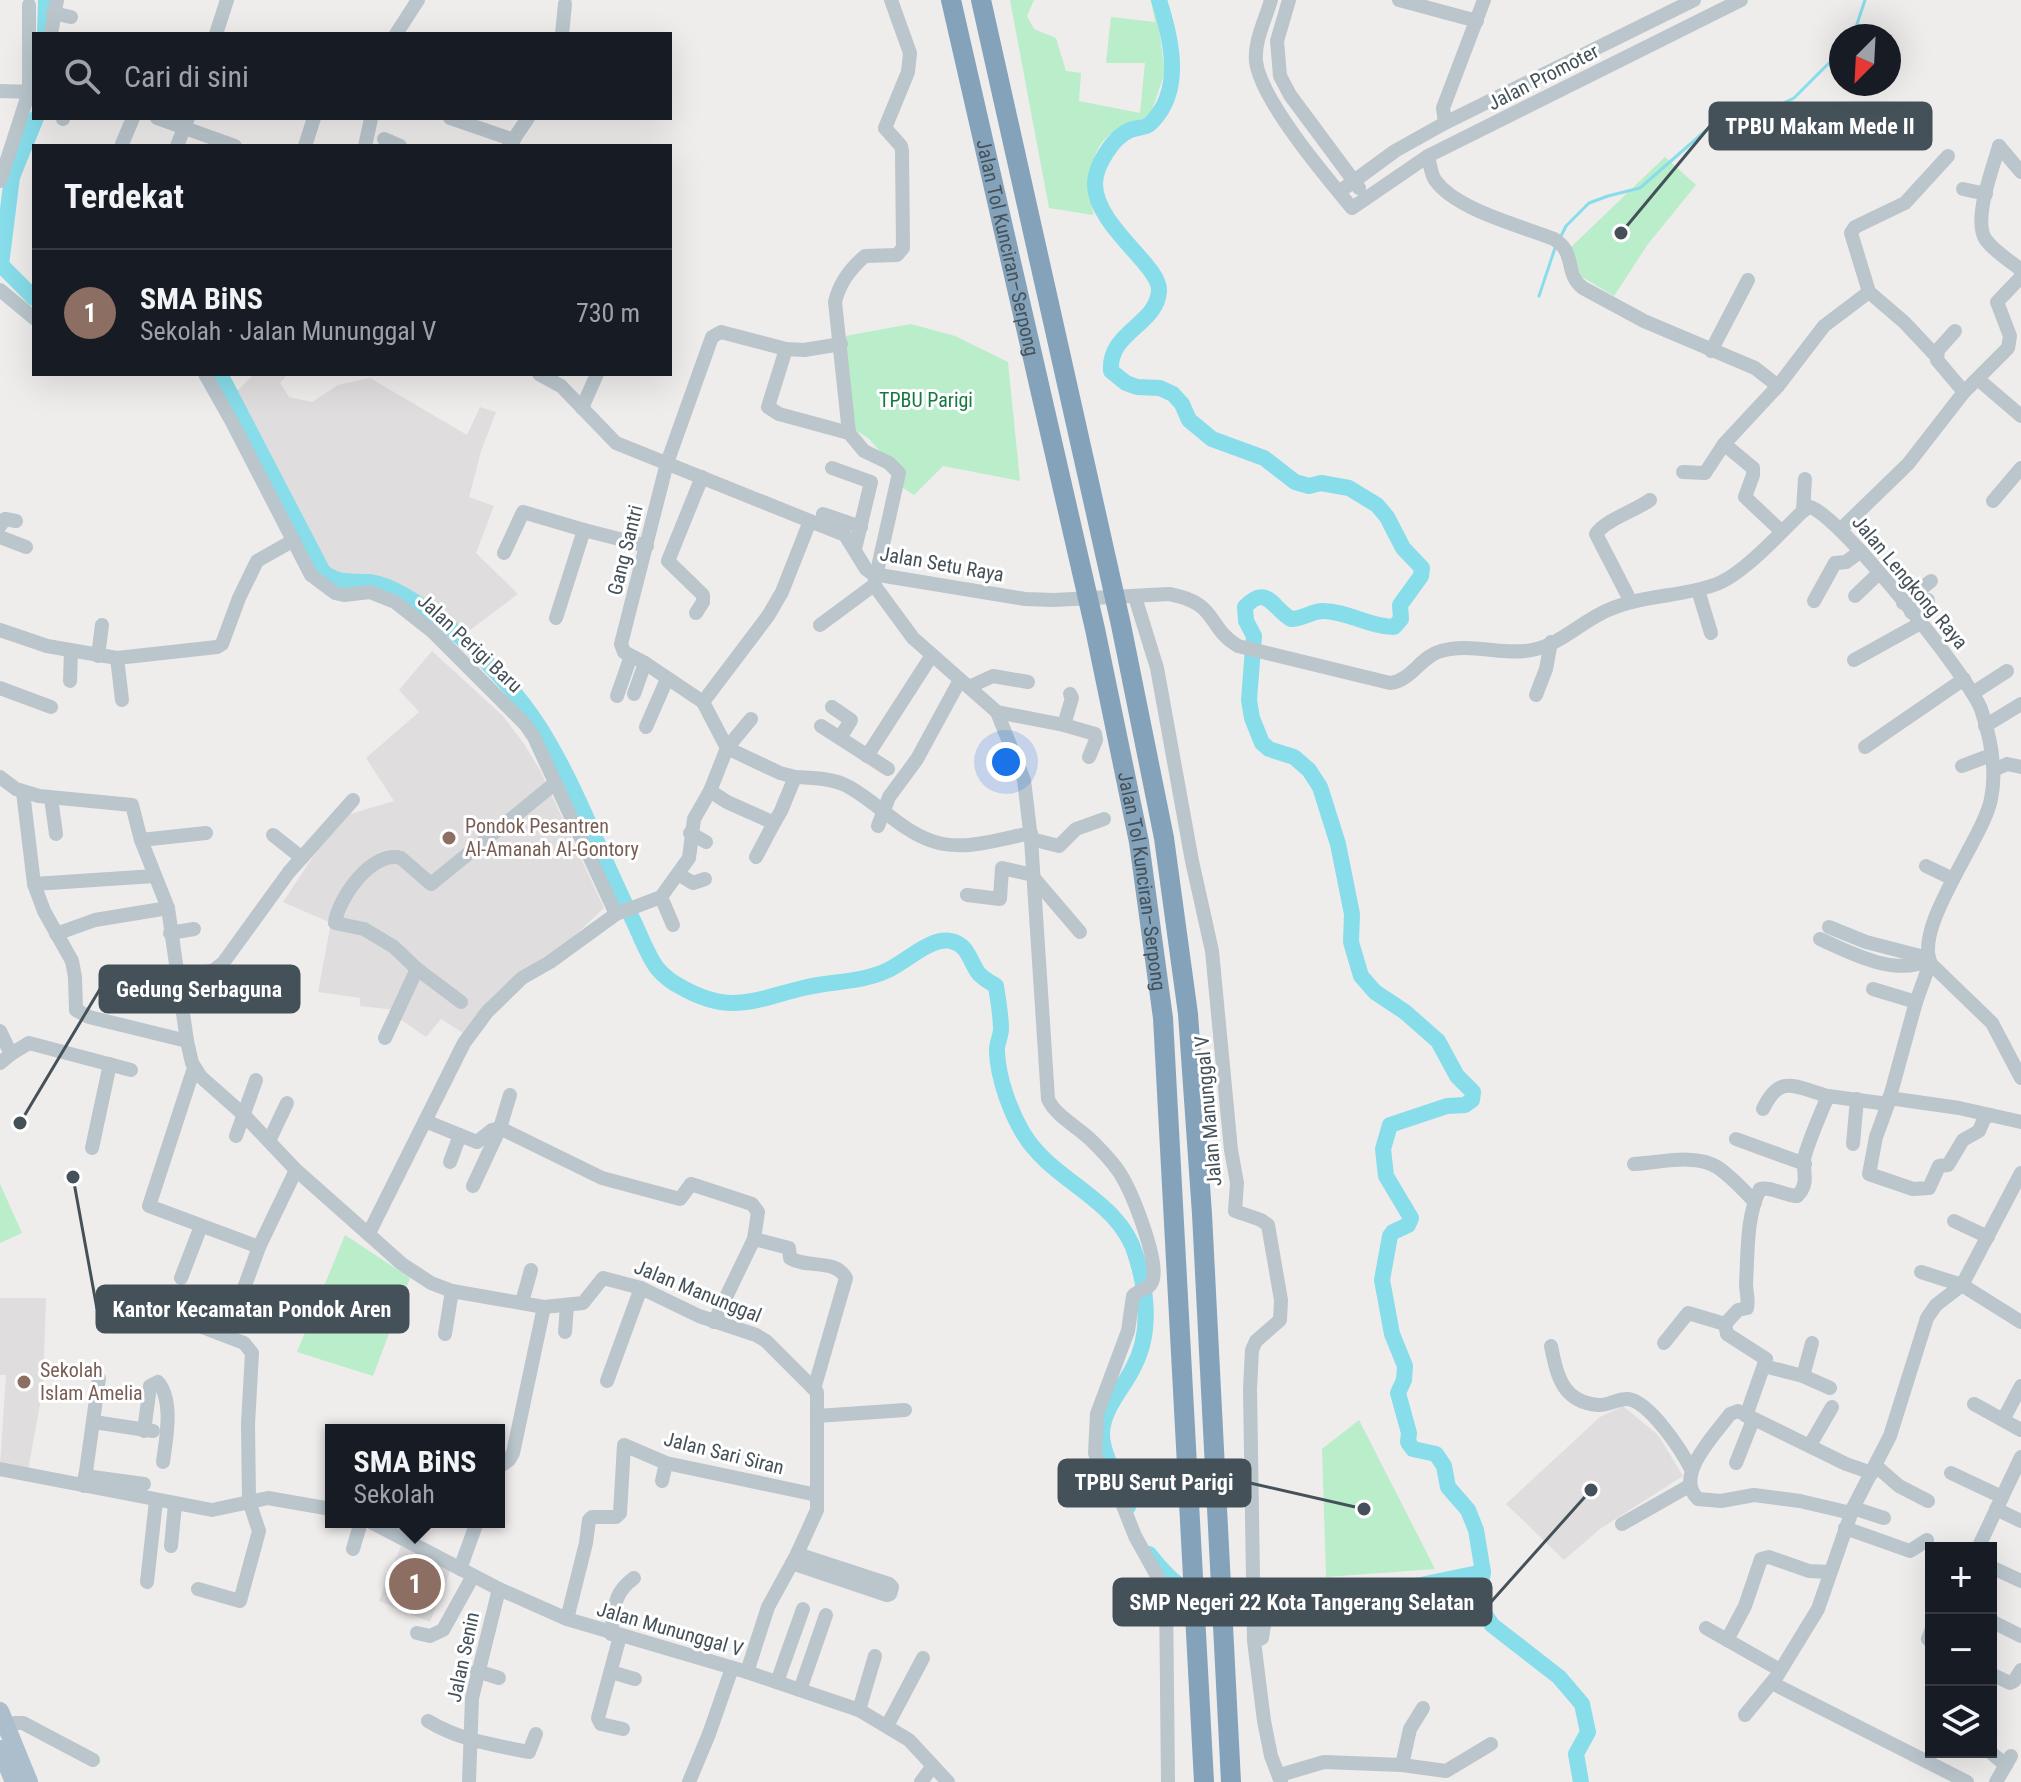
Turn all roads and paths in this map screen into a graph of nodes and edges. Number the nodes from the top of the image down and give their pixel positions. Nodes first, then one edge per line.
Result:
1 (227, 0) edge
2 (418, 0) edge
3 (580, 0) edge
4 (891, 0) edge
5 (951, 0) edge
6 (981, 0) edge
7 (1271, 0) edge
8 (1289, 0) edge
9 (1399, 0) edge
10 (1484, 0) edge
11 (1694, 0) edge
12 (1741, 0) edge
13 (562, 2) edge
14 (29, 5) dead end
15 (55, 7) edge
16 (71, 17) dead end
17 (1477, 21) junction
18 (51, 32) edge
19 (217, 32) edge
20 (397, 32) edge
21 (562, 32) edge
22 (0, 91) edge
23 (32, 92) edge
24 (132, 120) edge
25 (313, 120) edge
26 (371, 120) edge
27 (455, 120) edge
28 (527, 120) edge
29 (186, 123) edge
30 (1445, 123) junction
31 (384, 139) dead end
32 (512, 143) edge
33 (122, 144) dead end
34 (178, 144) edge
35 (231, 144) edge
36 (306, 144) edge
37 (365, 144) edge
38 (395, 144) edge
39 (1428, 156) junction
40 (1948, 156) dead end
41 (2021, 172) edge
42 (1358, 178) junction
43 (0, 181) edge
44 (1963, 189) dead end
45 (1339, 192) junction
46 (1986, 194) junction
47 (1371, 195) junction
48 (2021, 270) edge
49 (2021, 277) edge
50 (1748, 280) dead end
51 (0, 290) edge
52 (1869, 292) junction
53 (32, 316) edge
54 (1955, 331) dead end
55 (841, 344) junction
56 (786, 349) junction
57 (1711, 351) junction
58 (1937, 357) junction
59 (206, 376) edge
60 (543, 376) edge
61 (596, 376) edge
62 (1979, 380) junction
63 (1778, 386) junction
64 (1964, 392) junction
65 (582, 408) junction
66 (2021, 416) edge
67 (849, 433) junction
68 (1724, 444) junction
69 (667, 463) junction
70 (832, 468) dead end
71 (2021, 468) edge
72 (1683, 472) dead end
73 (702, 477) junction
74 (1805, 479) dead end
75 (1650, 500) dead end
76 (1993, 501) dead end
77 (1803, 511) junction
78 (817, 517) junction
79 (16, 521) dead end
80 (0, 526) edge
81 (861, 527) junction
82 (1841, 529) junction
83 (584, 530) junction
84 (1781, 531) junction
85 (0, 537) edge
86 (294, 540) junction
87 (647, 546) junction
88 (26, 547) dead end
89 (855, 549) junction
90 (1861, 551) junction
91 (504, 553) dead end
92 (1879, 573) junction
93 (874, 580) junction
94 (1931, 581) dead end
95 (1698, 590) junction
96 (1855, 596) dead end
97 (1135, 597) junction
98 (1630, 600) junction
99 (1928, 600) dead end
100 (1814, 601) dead end
101 (696, 613) dead end
102 (1911, 613) junction
103 (556, 618) dead end
104 (102, 625) dead end
105 (820, 625) dead end
106 (0, 630) edge
107 (1711, 633) dead end
108 (1551, 642) junction
109 (71, 651) junction
110 (932, 655) junction
111 (98, 656) junction
112 (632, 656) junction
113 (117, 658) junction
114 (1854, 660) dead end
115 (2007, 671) dead end
116 (667, 679) junction
117 (1964, 679) junction
118 (70, 681) dead end
119 (1028, 682) dead end
120 (964, 683) junction
121 (0, 688) edge
122 (1973, 693) junction
123 (634, 694) dead end
124 (1070, 694) dead end
125 (1536, 695) dead end
126 (617, 696) dead end
127 (122, 700) dead end
128 (703, 702) junction
129 (2021, 704) edge
130 (51, 707) dead end
131 (832, 707) dead end
132 (997, 712) junction
133 (751, 719) dead end
134 (1991, 722) junction
135 (1064, 725) junction
136 (821, 726) dead end
137 (646, 727) dead end
138 (840, 738) junction
139 (1865, 747) dead end
140 (727, 748) junction
141 (867, 756) junction
142 (1089, 757) dead end
143 (1992, 762) junction
144 (1962, 766) dead end
145 (2021, 767) edge
146 (888, 769) dead end
147 (0, 777) edge
148 (795, 777) junction
149 (554, 784) junction
150 (710, 791) junction
151 (23, 792) junction
152 (51, 798) junction
153 (353, 800) dead end
154 (880, 819) junction
155 (1104, 819) dead end
156 (774, 823) junction
157 (206, 833) dead end
158 (690, 833) junction
159 (56, 834) dead end
160 (273, 835) dead end
161 (1031, 836) junction
162 (141, 840) junction
163 (706, 842) dead end
164 (756, 857) dead end
165 (302, 858) junction
166 (1926, 866) dead end
167 (678, 874) junction
168 (154, 876) junction
169 (1033, 876) junction
170 (705, 879) dead end
171 (1953, 879) junction
172 (34, 884) junction
173 (967, 895) dead end
174 (661, 897) junction
175 (168, 908) junction
176 (625, 910) junction
177 (673, 925) dead end
178 (194, 929) dead end
179 (1080, 932) dead end
180 (170, 933) junction
181 (1824, 933) dead end
182 (56, 934) junction
183 (1929, 960) junction
184 (417, 969) junction
185 (178, 979) junction
186 (1873, 989) dead end
187 (461, 1002) dead end
188 (1916, 1002) junction
189 (0, 1031) edge
190 (385, 1038) dead end
191 (187, 1041) junction
192 (6, 1058) edge
193 (110, 1064) junction
194 (194, 1068) junction
195 (131, 1070) dead end
196 (2021, 1078) edge
197 (256, 1080) dead end
198 (510, 1095) dead end
199 (1828, 1096) junction
200 (1857, 1099) junction
201 (1888, 1101) junction
202 (287, 1103) dead end
203 (1763, 1109) dead end
204 (244, 1115) junction
205 (1990, 1115) junction
206 (425, 1121) junction
207 (2021, 1122) edge
208 (500, 1128) junction
209 (460, 1135) junction
210 (236, 1136) dead end
211 (1736, 1139) dead end
212 (269, 1141) junction
213 (1853, 1144) dead end
214 (92, 1148) dead end
215 (450, 1162) dead end
216 (1634, 1164) dead end
217 (1805, 1164) junction
218 (296, 1170) junction
219 (2021, 1173) edge
220 (473, 1186) dead end
221 (1753, 1208) junction
222 (1954, 1221) dead end
223 (201, 1226) junction
224 (369, 1233) junction
225 (1988, 1237) junction
226 (754, 1239) junction
227 (259, 1247) junction
228 (531, 1270) dead end
229 (1921, 1272) dead end
230 (181, 1278) dead end
231 (1962, 1285) junction
232 (641, 1288) junction
233 (452, 1291) junction
234 (522, 1302) junction
235 (145, 1305) dead end
236 (567, 1306) junction
237 (544, 1307) junction
238 (714, 1322) junction
239 (2021, 1322) edge
240 (1725, 1324) junction
241 (565, 1332) dead end
242 (445, 1334) dead end
243 (227, 1335) junction
244 (1664, 1343) dead end
245 (1812, 1343) dead end
246 (1551, 1346) dead end
247 (1764, 1366) junction
248 (1803, 1376) junction
249 (99, 1378) dead end
250 (607, 1381) dead end
251 (2021, 1386) edge
252 (1830, 1388) dead end
253 (814, 1389) junction
254 (1974, 1404) dead end
255 (1832, 1407) dead end
256 (905, 1410) dead end
257 (817, 1416) junction
258 (1750, 1418) junction
259 (2003, 1420) junction
260 (94, 1422) junction
261 (2021, 1430) edge
262 (144, 1431) junction
263 (166, 1432) junction
264 (1810, 1445) junction
265 (2021, 1457) edge
266 (163, 1462) dead end
267 (505, 1463) edge
268 (666, 1463) junction
269 (1736, 1463) dead end
270 (0, 1469) edge
271 (1691, 1469) junction
272 (1874, 1469) junction
273 (1951, 1473) dead end
274 (85, 1481) junction
275 (662, 1481) dead end
276 (144, 1484) dead end
277 (1689, 1486) junction
278 (817, 1495) junction
279 (2007, 1496) edge
280 (156, 1501) junction
281 (249, 1501) junction
282 (1928, 1501) dead end
283 (175, 1504) junction
284 (325, 1508) edge
285 (1852, 1511) junction
286 (1884, 1518) dead end
287 (2021, 1521) edge
288 (1622, 1524) dead end
289 (359, 1528) edge
290 (395, 1528) edge
291 (476, 1528) edge
292 (1845, 1528) junction
293 (1927, 1540) dead end
294 (1981, 1542) edge
295 (171, 1546) dead end
296 (353, 1549) dead end
297 (794, 1559) junction
298 (1997, 1570) edge
299 (467, 1572) junction
300 (1830, 1572) junction
301 (634, 1578) dead end
302 (2021, 1581) edge
303 (147, 1582) dead end
304 (198, 1589) dead end
305 (499, 1589) junction
306 (1442, 1592) dead end
307 (803, 1609) dead end
308 (826, 1615) dead end
309 (567, 1619) junction
310 (1997, 1624) edge
311 (1706, 1628) dead end
312 (417, 1633) dead end
313 (1254, 1634) junction
314 (616, 1635) junction
315 (2021, 1636) edge
316 (1727, 1640) junction
317 (875, 1656) dead end
318 (923, 1658) dead end
319 (739, 1670) junction
320 (1780, 1670) junction
321 (2021, 1670) edge
322 (477, 1671) junction
323 (611, 1672) junction
324 (1997, 1677) edge
325 (499, 1678) dead end
326 (635, 1679) dead end
327 (777, 1682) junction
328 (1772, 1683) junction
329 (800, 1690) junction
330 (1423, 1708) dead end
331 (859, 1710) junction
332 (1745, 1715) dead end
333 (428, 1721) dead end
334 (887, 1726) junction
335 (623, 1729) dead end
336 (536, 1734) dead end
337 (4, 1735) edge
338 (471, 1740) junction
339 (1491, 1744) dead end
340 (1925, 1754) edge
341 (1997, 1756) edge
342 (1932, 1758) edge
343 (93, 1760) dead end
344 (1402, 1765) junction
345 (933, 1766) junction
346 (1280, 1778) edge
347 (14, 1782) edge
348 (29, 1782) edge
349 (469, 1782) edge
350 (689, 1782) edge
351 (921, 1782) edge
352 (948, 1782) edge
353 (1168, 1782) edge
354 (1204, 1782) edge
355 (1231, 1782) edge
356 (1967, 1782) edge
357 (1996, 1782) edge

1 - 19 street
2 - 20 street
3 - 13 street
4 - 55 street
5 - 354 highway, Jalan Tol Kunciran–Serpong
6 - 355 highway, Jalan Tol Kunciran–Serpong
7 - 45 street, Jalan Promoter
8 - 42 street
9 - 17 street
10 - 17 street
11 - 30 street, Jalan Promoter
12 - 39 street, Jalan Promoter
13 - 21 street
14 - 23 street
15 - 16 street
15 - 18 street
17 - 30 street
22 - 23 street
23 - 43 street
24 - 33 street
25 - 36 street
26 - 37 street
27 - 32 street
28 - 32 street
29 - 34 street
29 - 35 street
30 - 42 street, Jalan Promoter
31 - 38 street
39 - 47 street, Jalan Promoter
39 - 57 street
40 - 52 street
41 - 46 street
42 - 45 street, Jalan Promoter
42 - 47 street
44 - 46 street
45 - 47 street, Jalan Promoter
46 - 48 street
49 - 62 street
50 - 57 street
51 - 53 street
52 - 58 street
52 - 63 street
54 - 58 street
55 - 56 street
55 - 67 street
56 - 67 street
56 - 69 street, Gang Santri
57 - 63 street
58 - 64 street
59 - 86 street, Jalan Perigi Baru
60 - 65 street, Jalan Setu Raya
61 - 65 street
62 - 64 street
62 - 66 street
63 - 68 street
64 - 82 street
65 - 69 street, Jalan Setu Raya
67 - 93 street
68 - 72 street
68 - 84 street
69 - 73 street, Jalan Setu Raya
69 - 87 street, Gang Santri
70 - 81 street
71 - 76 street
73 - 78 street, Jalan Setu Raya
73 - 101 street
74 - 77 street
75 - 98 street
77 - 82 street, Jalan Lengkong Raya
77 - 84 street
78 - 81 street
78 - 89 street, Jalan Setu Raya
78 - 128 street
79 - 80 street
81 - 89 street
82 - 90 street, Jalan Lengkong Raya
83 - 87 street
83 - 91 street
83 - 103 street
84 - 95 street
85 - 88 street
86 - 113 street
86 - 149 street, Jalan Perigi Baru
87 - 112 street, Gang Santri
89 - 93 street, Jalan Setu Raya
90 - 92 street, Jalan Lengkong Raya
90 - 100 street
92 - 96 street
92 - 102 street, Jalan Lengkong Raya
93 - 97 street, Jalan Setu Raya
93 - 105 street
93 - 110 street
94 - 102 street
95 - 98 street
95 - 107 street
97 - 108 street, Jalan Setu Raya
97 - 313 street, Jalan Manunggal V
98 - 108 street
99 - 102 street
102 - 114 street
102 - 117 street, Jalan Lengkong Raya
104 - 111 street
106 - 109 street
108 - 125 street
109 - 111 street
109 - 118 street
110 - 120 street
110 - 141 street
111 - 113 street
112 - 116 street
112 - 123 street
112 - 126 street
113 - 127 street
115 - 122 street
116 - 128 street
116 - 137 street
117 - 122 street, Jalan Lengkong Raya
117 - 139 street
119 - 120 street
120 - 132 street
120 - 154 street
121 - 130 street
122 - 134 street, Jalan Lengkong Raya
124 - 135 street
128 - 140 street
129 - 134 street
131 - 138 street
132 - 135 street
132 - 161 street
133 - 140 street
134 - 143 street, Jalan Lengkong Raya
135 - 142 street
136 - 138 street
138 - 141 street
140 - 148 street
140 - 150 street
141 - 146 street
143 - 144 street
143 - 145 street
143 - 171 street, Jalan Lengkong Raya
147 - 151 street
148 - 154 street
148 - 156 street
149 - 176 street, Jalan Perigi Baru
149 - 184 street
150 - 156 street
150 - 158 street
151 - 152 street
151 - 172 street
152 - 159 street
152 - 162 street
153 - 165 street
154 - 161 street
155 - 161 street
156 - 164 street
157 - 162 street
158 - 163 street
158 - 167 street
160 - 165 street
161 - 169 street
162 - 168 street
165 - 185 street
166 - 171 street
167 - 170 street
167 - 174 street
168 - 172 street
168 - 175 street
169 - 173 street
169 - 179 street
169 - 353 street
171 - 183 street, Jalan Lengkong Raya
172 - 182 street
174 - 176 street
174 - 177 street
175 - 180 street
175 - 182 street
176 - 206 street
178 - 180 street
180 - 185 street
181 - 183 street
182 - 191 street
183 - 188 street, Jalan Lengkong Raya
183 - 196 street
184 - 187 street
184 - 190 street
185 - 191 street
186 - 188 street
188 - 201 street, Jalan Lengkong Raya
189 - 192 street
191 - 194 street
192 - 193 street
193 - 195 street
193 - 214 street
194 - 204 street
194 - 223 street
197 - 204 street
198 - 208 street
199 - 200 street
199 - 203 street
199 - 217 street
200 - 201 street
200 - 213 street
201 - 205 street
201 - 205 street, Jalan Lengkong Raya
202 - 212 street
204 - 210 street
204 - 212 street
205 - 207 street
206 - 209 street
206 - 224 street
208 - 209 street
208 - 220 street
208 - 226 street
209 - 215 street
211 - 217 street
212 - 218 street
216 - 221 street
217 - 221 street
218 - 224 street
218 - 227 street
219 - 225 street
221 - 240 street
222 - 225 street
223 - 227 street
223 - 230 street
224 - 233 street
225 - 231 street
226 - 238 street
226 - 253 street
227 - 243 street
228 - 234 street
229 - 231 street
231 - 239 street
231 - 272 street
232 - 236 street, Jalan Manunggal
232 - 238 street, Jalan Manunggal
232 - 250 street
233 - 234 street
233 - 242 street
234 - 237 street
235 - 243 street
236 - 237 street
236 - 241 street
237 - 267 street
238 - 253 street, Jalan Manunggal
240 - 244 street
240 - 247 street
243 - 281 street
245 - 248 street
246 - 271 street
247 - 248 street
247 - 258 street
248 - 252 street
249 - 260 street
251 - 259 street
253 - 257 street
254 - 259 street
255 - 264 street
256 - 257 street
257 - 278 street
258 - 264 street
258 - 269 street
258 - 271 street
259 - 261 street
260 - 262 street
260 - 274 street
262 - 263 street
262 - 263 street
263 - 266 street
264 - 272 street
265 - 279 street
268 - 275 street
268 - 278 street, Jalan Sari Siran
268 - 309 street, Jalan Sari Siran
270 - 274 street
271 - 277 street
272 - 282 street
272 - 285 street
273 - 279 street
274 - 276 street
274 - 280 street
277 - 285 street
277 - 288 street
278 - 297 street
279 - 287 street
279 - 294 street
280 - 283 street
280 - 303 street
281 - 283 street
281 - 284 street
281 - 304 street
283 - 295 street
285 - 286 street
285 - 292 street
289 - 296 street
290 - 299 street, Jalan Mununggal V
291 - 299 street
292 - 293 street
292 - 300 street
297 - 297 street
297 - 319 street
298 - 302 street
299 - 305 street, Jalan Mununggal V
299 - 312 street
300 - 316 street
300 - 320 street
301 - 314 street
305 - 309 street, Jalan Mununggal V
305 - 322 street, Jalan Senin
306 - 313 street
307 - 327 street
308 - 329 street
309 - 314 street, Jalan Mununggal V
310 - 315 street
311 - 316 street
313 - 346 street, Jalan Manunggal V
314 - 319 street, Jalan Mununggal V
314 - 323 street
316 - 320 street
317 - 331 street
318 - 334 street
319 - 327 street, Jalan Mununggal V
319 - 350 street
320 - 328 street
321 - 324 street
322 - 325 street
322 - 338 street, Jalan Senin
323 - 326 street
323 - 335 street
327 - 329 street, Jalan Mununggal V
328 - 332 street
328 - 340 street
329 - 331 street, Jalan Mununggal V
330 - 344 street
331 - 334 street, Jalan Mununggal V
333 - 338 street
334 - 345 street, Jalan Mununggal V
336 - 338 street
337 - 343 street
337 - 347 main road
337 - 348 main road
338 - 349 street, Jalan Senin
339 - 344 street
341 - 357 street
342 - 356 street
344 - 346 street
345 - 351 street
345 - 352 street, Jalan Mununggal V

